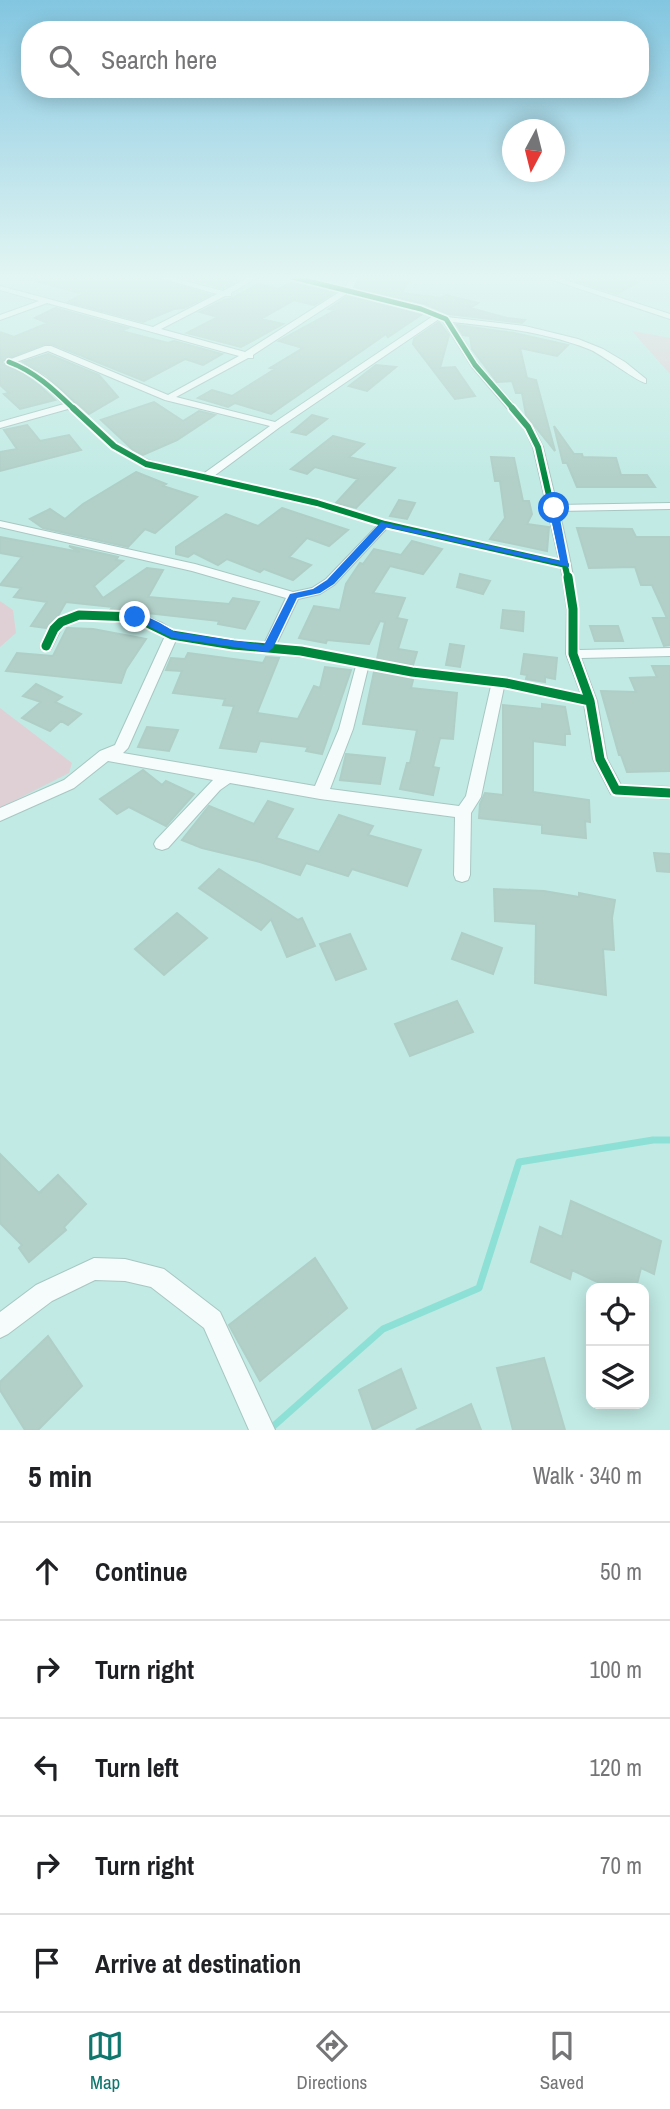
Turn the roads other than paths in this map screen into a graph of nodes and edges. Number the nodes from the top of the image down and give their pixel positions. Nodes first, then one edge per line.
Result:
1 (207, 344) edge
2 (268, 344) edge
3 (402, 344) edge
4 (461, 344) edge
5 (582, 344) edge
6 (250, 356) junction
7 (4, 363) edge
8 (643, 381) dead end
9 (168, 398) junction
10 (71, 405) junction
11 (0, 425) edge
12 (277, 425) junction
13 (206, 477) junction
14 (670, 506) edge
15 (554, 508) junction
16 (0, 524) edge
17 (385, 524) junction
18 (566, 565) junction
19 (293, 596) junction
20 (172, 635) junction
21 (46, 646) dead end
22 (268, 648) junction
23 (670, 652) edge
24 (573, 654) junction
25 (363, 662) junction
26 (498, 683) junction
27 (590, 701) junction
28 (105, 755) junction
29 (229, 776) junction
30 (320, 793) junction
31 (670, 793) edge
32 (463, 812) junction
33 (0, 815) edge
34 (162, 844) dead end
35 (461, 875) dead end
36 (0, 1326) edge
37 (262, 1430) edge

1 - 6 street
2 - 6 street
3 - 12 street
4 - 15 street
5 - 8 street
6 - 9 street
7 - 9 street
7 - 10 street
9 - 12 street
10 - 11 street
10 - 13 street
12 - 13 street
13 - 17 street
14 - 15 street
15 - 18 street
16 - 19 street
17 - 18 street
17 - 19 street
18 - 24 street
19 - 22 street
20 - 21 street
20 - 22 street
20 - 28 street
22 - 25 street
23 - 24 street
24 - 27 street
25 - 26 street
25 - 30 street
26 - 27 street
26 - 32 street
27 - 31 street
28 - 29 street
28 - 33 street
29 - 30 street
29 - 34 street
30 - 32 street
32 - 35 street
36 - 37 street

